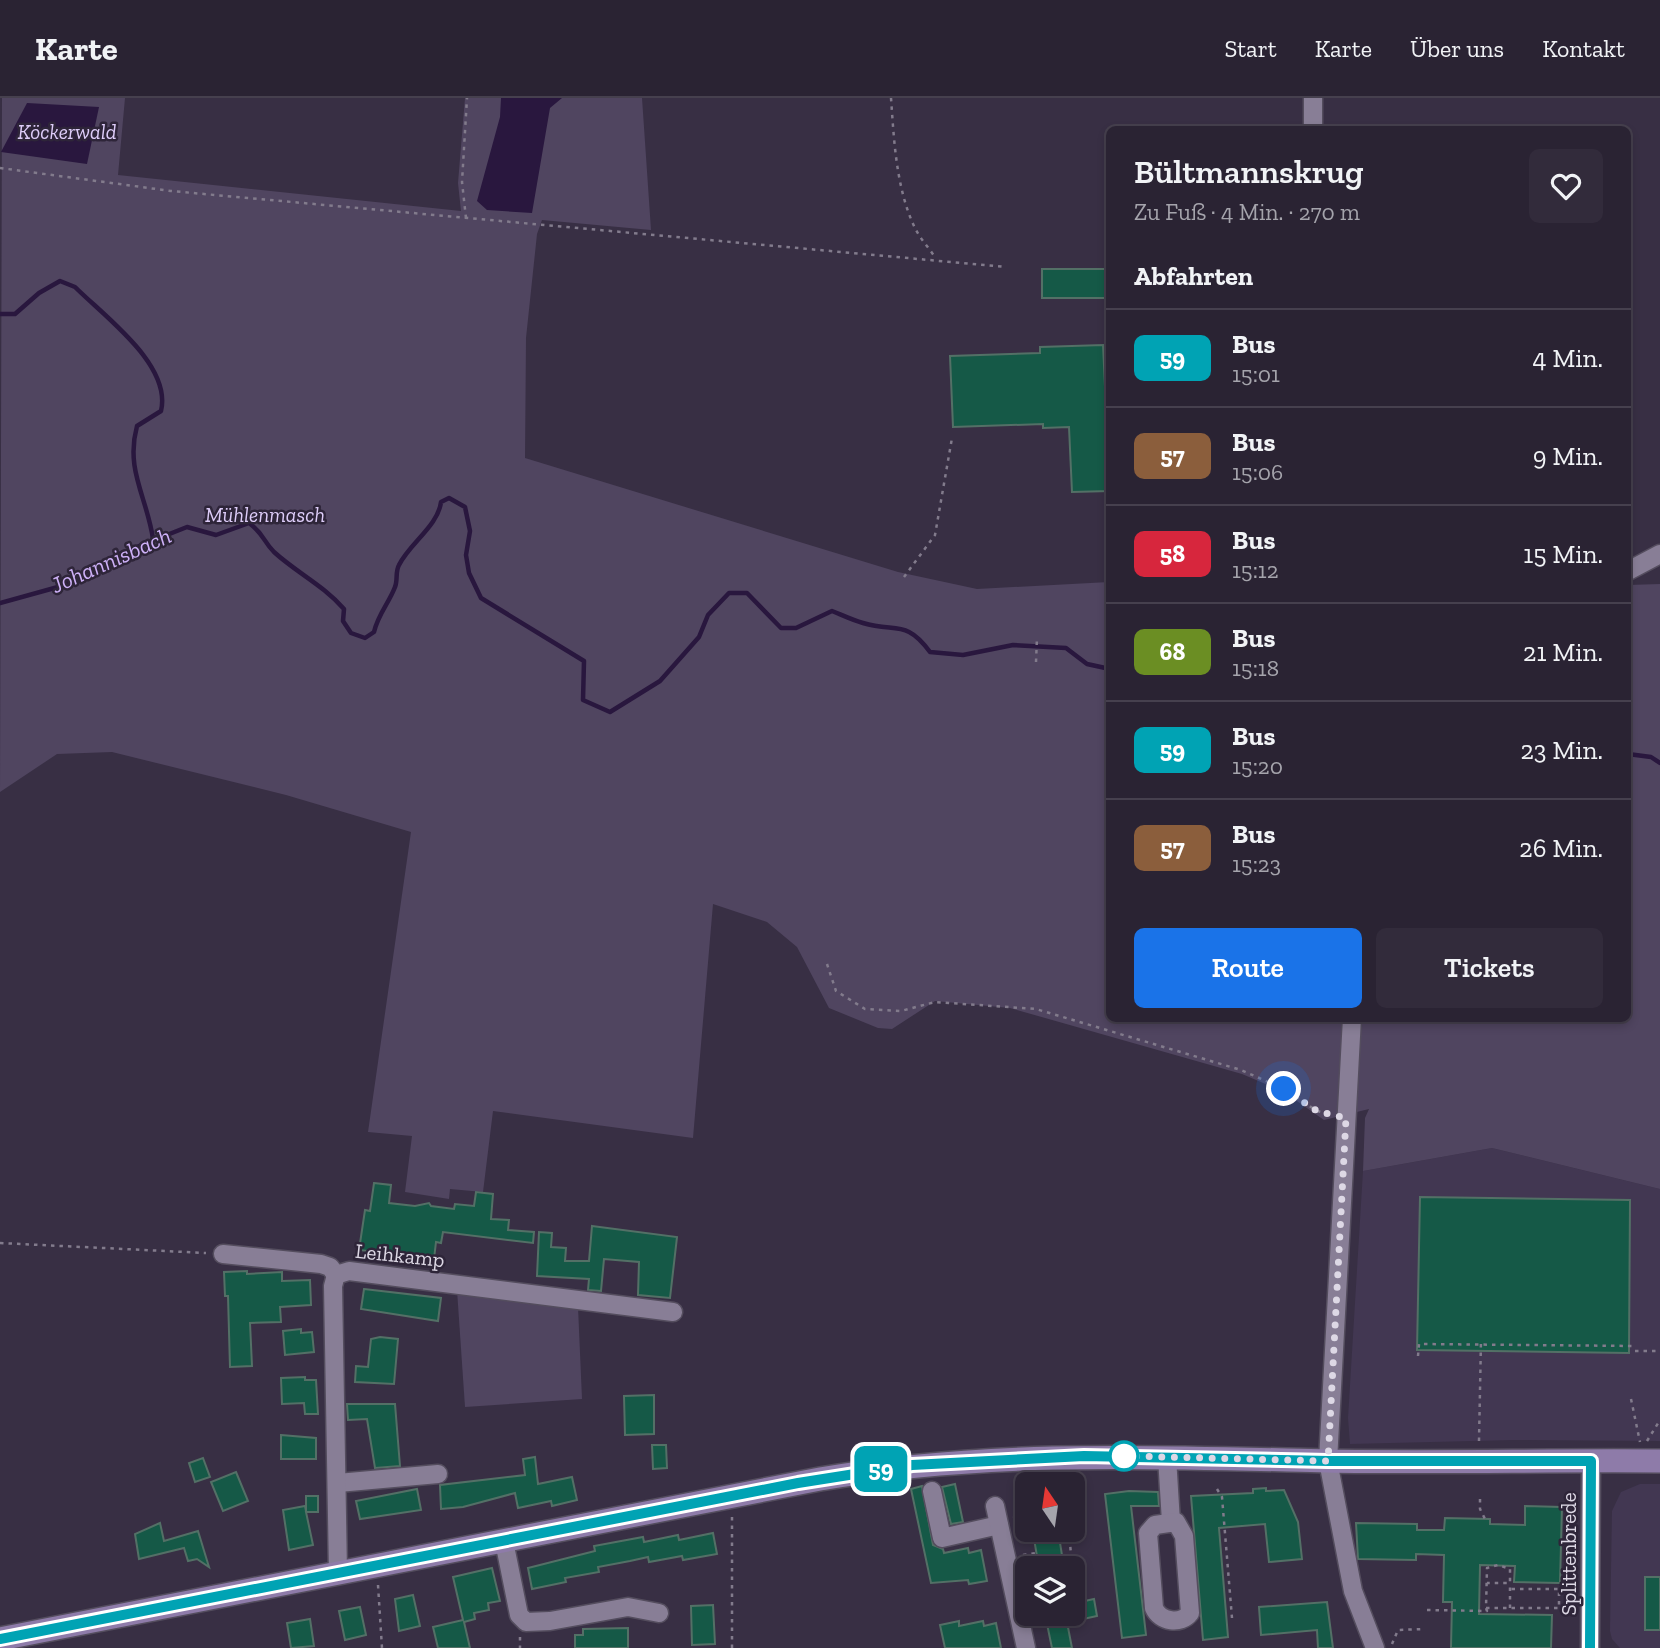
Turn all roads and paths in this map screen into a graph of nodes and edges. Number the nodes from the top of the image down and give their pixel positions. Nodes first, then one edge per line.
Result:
1 (467, 98) edge
2 (891, 98) edge
3 (1313, 98) edge
4 (1313, 126) edge
5 (0, 168) edge
6 (466, 218) junction
7 (936, 258) junction
8 (1006, 267) dead end
9 (952, 438) dead end
10 (1660, 554) edge
11 (1631, 569) edge
12 (904, 577) dead end
13 (1037, 637) dead end
14 (1036, 662) dead end
15 (828, 964) dead end
16 (1352, 1022) edge
17 (1346, 1118) junction
18 (0, 1243) edge
19 (223, 1254) joint
20 (335, 1275) junction
21 (673, 1312) dead end
22 (1480, 1342) junction
23 (1635, 1346) dead end
24 (1635, 1351) dead end
25 (1660, 1351) edge
26 (1418, 1356) dead end
27 (1631, 1399) dead end
28 (1660, 1420) edge
29 (1167, 1457) junction
30 (1328, 1461) junction
31 (1480, 1461) junction
32 (1591, 1461) junction
33 (1660, 1461) edge
34 (438, 1474) dead end
35 (338, 1483) junction
36 (1217, 1489) dead end
37 (932, 1491) dead end
38 (732, 1496) junction
39 (1480, 1499) dead end
40 (995, 1506) dead end
41 (1485, 1519) dead end
42 (1171, 1522) junction
43 (999, 1525) junction
44 (500, 1542) junction
45 (377, 1565) junction
46 (338, 1573) junction
47 (1487, 1583) junction
48 (1510, 1583) junction
49 (1510, 1589) junction
50 (1486, 1608) junction
51 (1510, 1608) junction
52 (1427, 1611) dead end
53 (659, 1613) dead end
54 (1232, 1618) dead end
55 (1425, 1629) dead end
56 (0, 1639) edge
57 (383, 1648) edge
58 (732, 1648) edge
59 (1026, 1648) edge
60 (1374, 1648) edge
61 (1391, 1648) edge
62 (1590, 1648) edge

1 - 6 path
2 - 7 path
3 - 4 street
5 - 6 path
6 - 7 path
7 - 8 path
9 - 12 path
10 - 11 street
13 - 14 path
15 - 17 path
16 - 17 street
17 - 30 street
18 - 19 path
19 - 20 street
20 - 21 street, Leihkamp
20 - 35 street, Leihkamp
22 - 23 path
22 - 26 path
22 - 31 path
24 - 25 path
27 - 28 path
29 - 30 main road
29 - 38 main road
29 - 42 street
30 - 31 main road
30 - 60 street
31 - 32 main road
32 - 33 main road
32 - 62 street, Splittenbrede
34 - 35 street
35 - 46 street, Leihkamp
36 - 54 path
37 - 43 street
38 - 44 main road
38 - 58 path
39 - 41 path
40 - 43 street
42 - 42 street
43 - 59 street
44 - 45 main road
44 - 53 street
45 - 46 main road
45 - 57 path
46 - 56 main road
47 - 48 path
47 - 48 path
47 - 50 path
48 - 49 path
49 - 51 path
49 - 51 path
50 - 51 path
50 - 52 path
55 - 61 path

